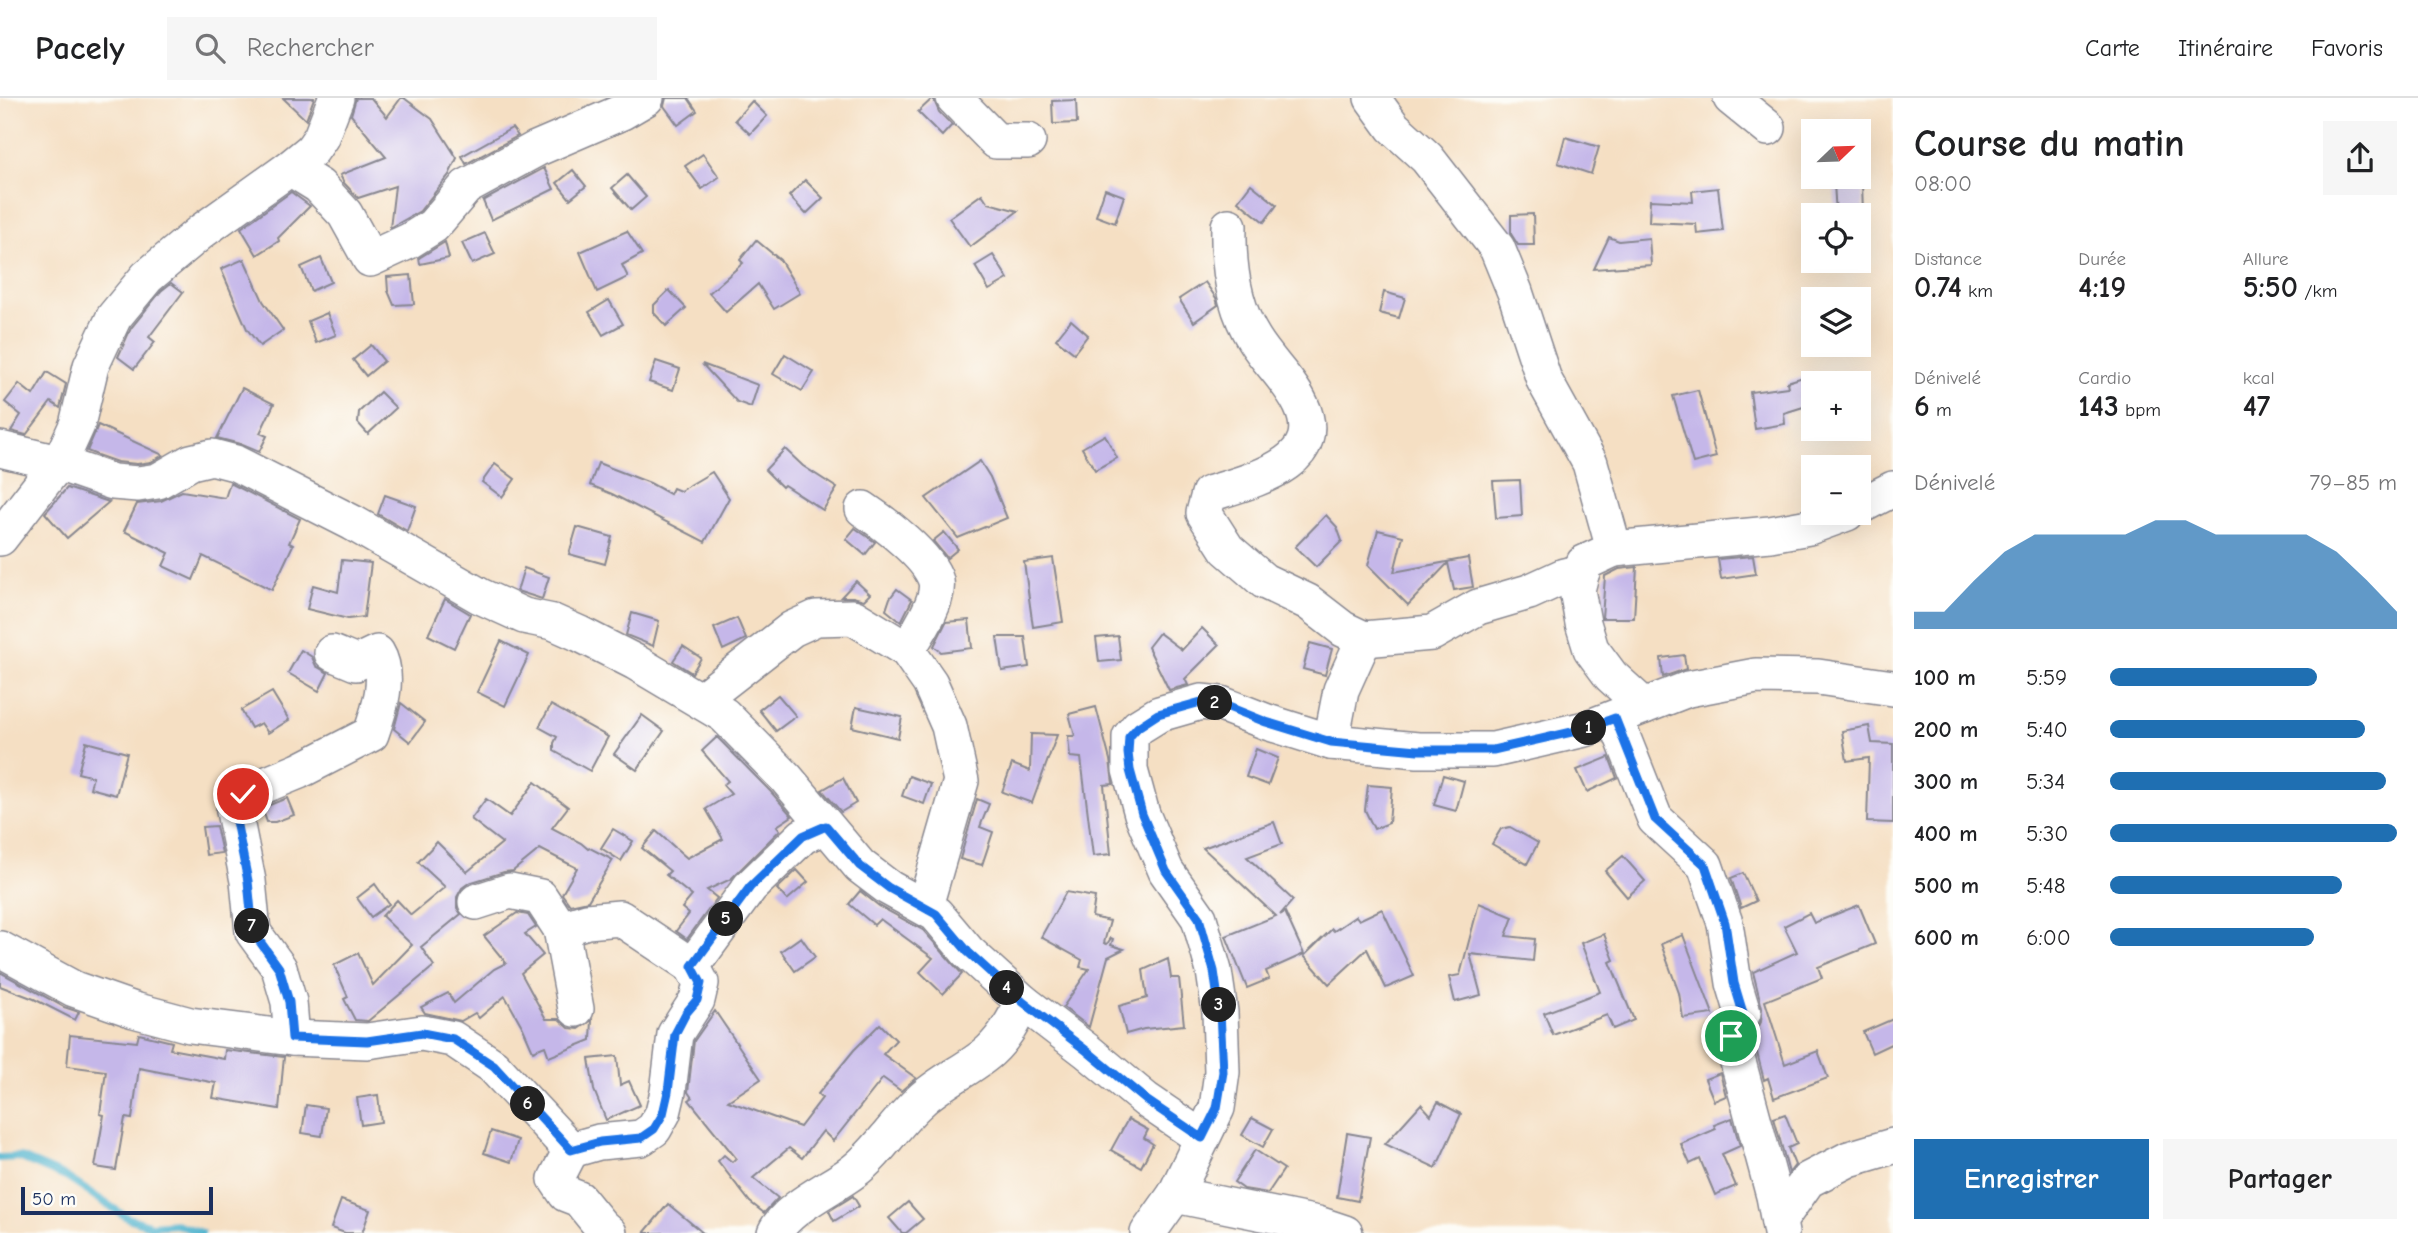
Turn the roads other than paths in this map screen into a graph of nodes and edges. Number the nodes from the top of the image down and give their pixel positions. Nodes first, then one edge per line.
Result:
1 (336, 98) edge
2 (646, 98) edge
3 (954, 98) edge
4 (1371, 98) edge
5 (1731, 98) edge
6 (1768, 128) dead end
7 (1028, 141) dead end
8 (290, 168) junction
9 (1229, 226) dead end
10 (0, 449) edge
11 (58, 463) junction
12 (1893, 489) edge
13 (1871, 500) edge
14 (863, 509) dead end
15 (1814, 525) edge
16 (0, 538) edge
17 (1614, 549) junction
18 (1582, 572) junction
19 (1364, 639) junction
20 (906, 650) junction
21 (332, 653) dead end
22 (1893, 688) edge
23 (701, 700) junction
24 (1630, 712) junction
25 (1331, 742) junction
26 (826, 826) junction
27 (476, 902) dead end
28 (925, 906) junction
29 (561, 929) junction
30 (0, 949) edge
31 (692, 966) junction
32 (1023, 1002) junction
33 (576, 1009) dead end
34 (292, 1038) junction
35 (1202, 1138) junction
36 (1893, 1146) edge
37 (571, 1150) junction
38 (1175, 1195) junction
39 (1780, 1227) edge
40 (609, 1233) edge
41 (775, 1233) edge
42 (1148, 1233) edge
43 (1345, 1233) edge

1 - 8 street
2 - 8 street
3 - 7 street
4 - 17 street
5 - 6 street
8 - 11 street
9 - 19 street
10 - 11 street
11 - 16 street
11 - 23 street
12 - 13 street
14 - 20 street
15 - 17 street
17 - 18 street
18 - 19 street
18 - 24 street
19 - 25 street
20 - 23 street
20 - 28 street
21 - 34 street
22 - 24 street
23 - 26 street
24 - 25 street
24 - 39 street
25 - 35 street
26 - 28 street
26 - 31 street
27 - 29 street
28 - 32 street
29 - 31 street
29 - 33 street
30 - 34 street
31 - 37 street
32 - 35 street
32 - 41 street
34 - 37 street
35 - 38 street
36 - 39 street
37 - 40 street
38 - 42 street
38 - 43 street

